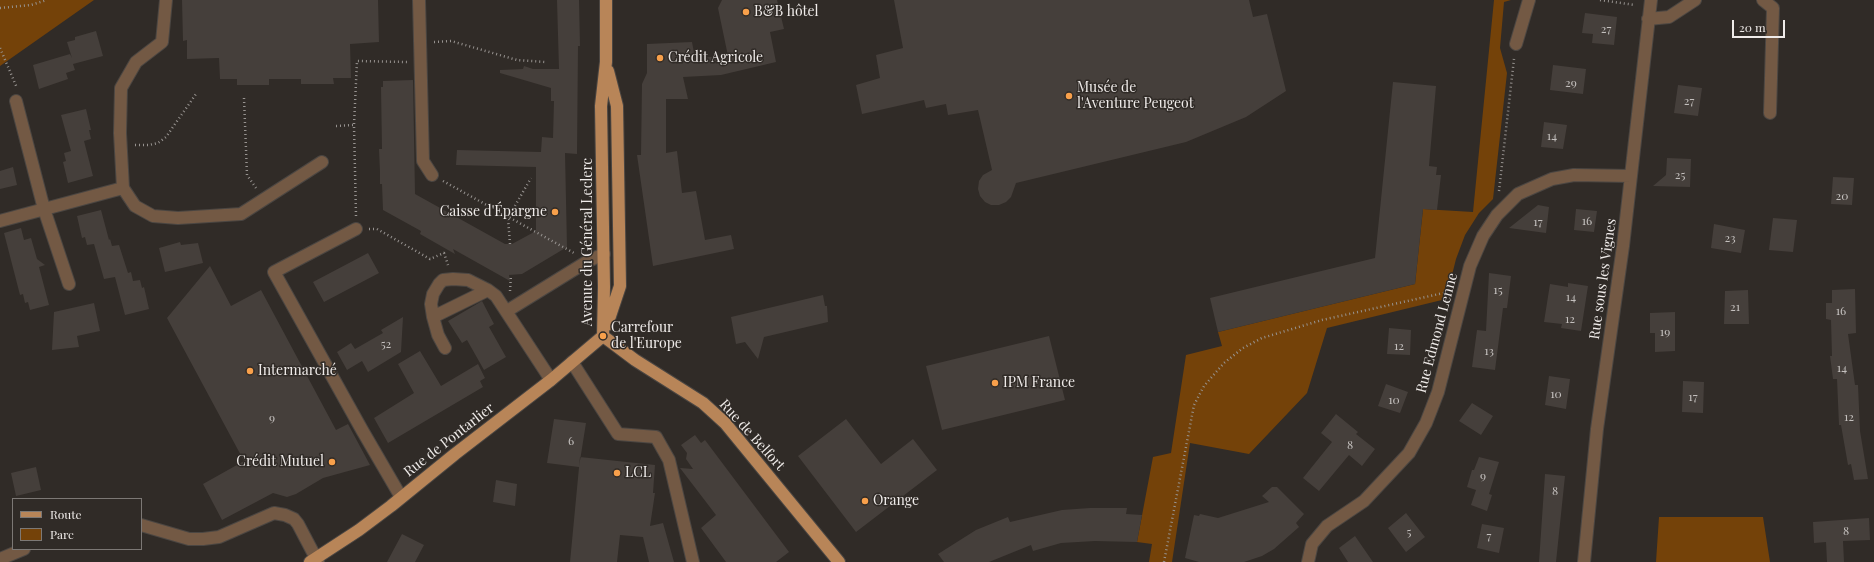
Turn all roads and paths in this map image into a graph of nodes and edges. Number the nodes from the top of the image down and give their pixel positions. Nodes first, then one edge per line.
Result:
1 (47, 0) edge
2 (166, 0) edge
3 (419, 0) edge
4 (606, 0) edge
5 (1529, 0) edge
6 (1600, 0) edge
7 (1695, 0) edge
8 (1763, 0) edge
9 (1650, 3) edge
10 (0, 8) edge
11 (1648, 19) junction
12 (420, 43) junction
13 (1516, 44) joint
14 (0, 48) edge
15 (420, 62) junction
16 (545, 62) dead end
17 (606, 62) junction
18 (196, 94) dead end
19 (244, 98) dead end
20 (16, 101) joint
21 (1770, 113) dead end
22 (354, 125) junction
23 (336, 126) dead end
24 (121, 145) junction
25 (322, 162) dead end
26 (432, 175) joint
27 (1631, 176) junction
28 (531, 178) dead end
29 (123, 188) junction
30 (264, 200) junction
31 (44, 209) junction
32 (1497, 215) junction
33 (508, 218) junction
34 (0, 221) edge
35 (356, 229) junction
36 (510, 244) dead end
37 (604, 254) junction
38 (588, 261) junction
39 (453, 279) junction
40 (70, 284) dead end
41 (1464, 289) junction
42 (488, 290) junction
43 (507, 311) junction
44 (433, 317) junction
45 (603, 336) junction
46 (445, 348) dead end
47 (572, 362) junction
48 (551, 380) junction
49 (401, 497) junction
50 (142, 525) edge
51 (158, 530) junction
52 (142, 532) edge
53 (22, 550) edge
54 (0, 560) edge
55 (315, 561) edge
56 (693, 562) edge
57 (839, 562) edge
58 (1164, 562) edge
59 (1308, 562) edge
60 (1584, 562) edge

1 - 10 path
2 - 24 street
3 - 12 street
4 - 17 main road, Avenue du Général Leclerc
5 - 13 street
6 - 9 path
7 - 11 street
8 - 21 street
9 - 11 street, Rue sous les Vignes
11 - 27 street, Rue sous les Vignes
12 - 15 street
12 - 16 path
13 - 32 path
14 - 20 path
15 - 22 path
15 - 26 street
17 - 37 main road, Avenue du Général Leclerc
17 - 45 main road, Avenue du Général Leclerc
18 - 24 path
19 - 30 path
20 - 31 street
22 - 23 path
22 - 35 path
24 - 29 street
25 - 30 street
26 - 33 path
27 - 32 street, Rue Edmond Lenne
27 - 60 street, Rue sous les Vignes
28 - 33 path
29 - 30 street
29 - 31 street
31 - 34 street
31 - 40 street
32 - 41 street, Rue Edmond Lenne
33 - 36 path
33 - 38 path
35 - 39 path
35 - 49 street
37 - 38 street
37 - 45 main road, Avenue du Général Leclerc
38 - 43 street
39 - 42 street
39 - 44 street
41 - 58 path
41 - 59 street, Rue Edmond Lenne
42 - 43 street
42 - 44 street
43 - 48 street
44 - 46 street
45 - 47 main road, Rue de Pontarlier
45 - 57 main road, Rue de Belfort
47 - 48 main road, Rue de Pontarlier
47 - 56 street
48 - 49 main road, Rue de Pontarlier
49 - 55 main road, Rue de Pontarlier
50 - 51 street
51 - 52 street
51 - 55 street
53 - 54 street

